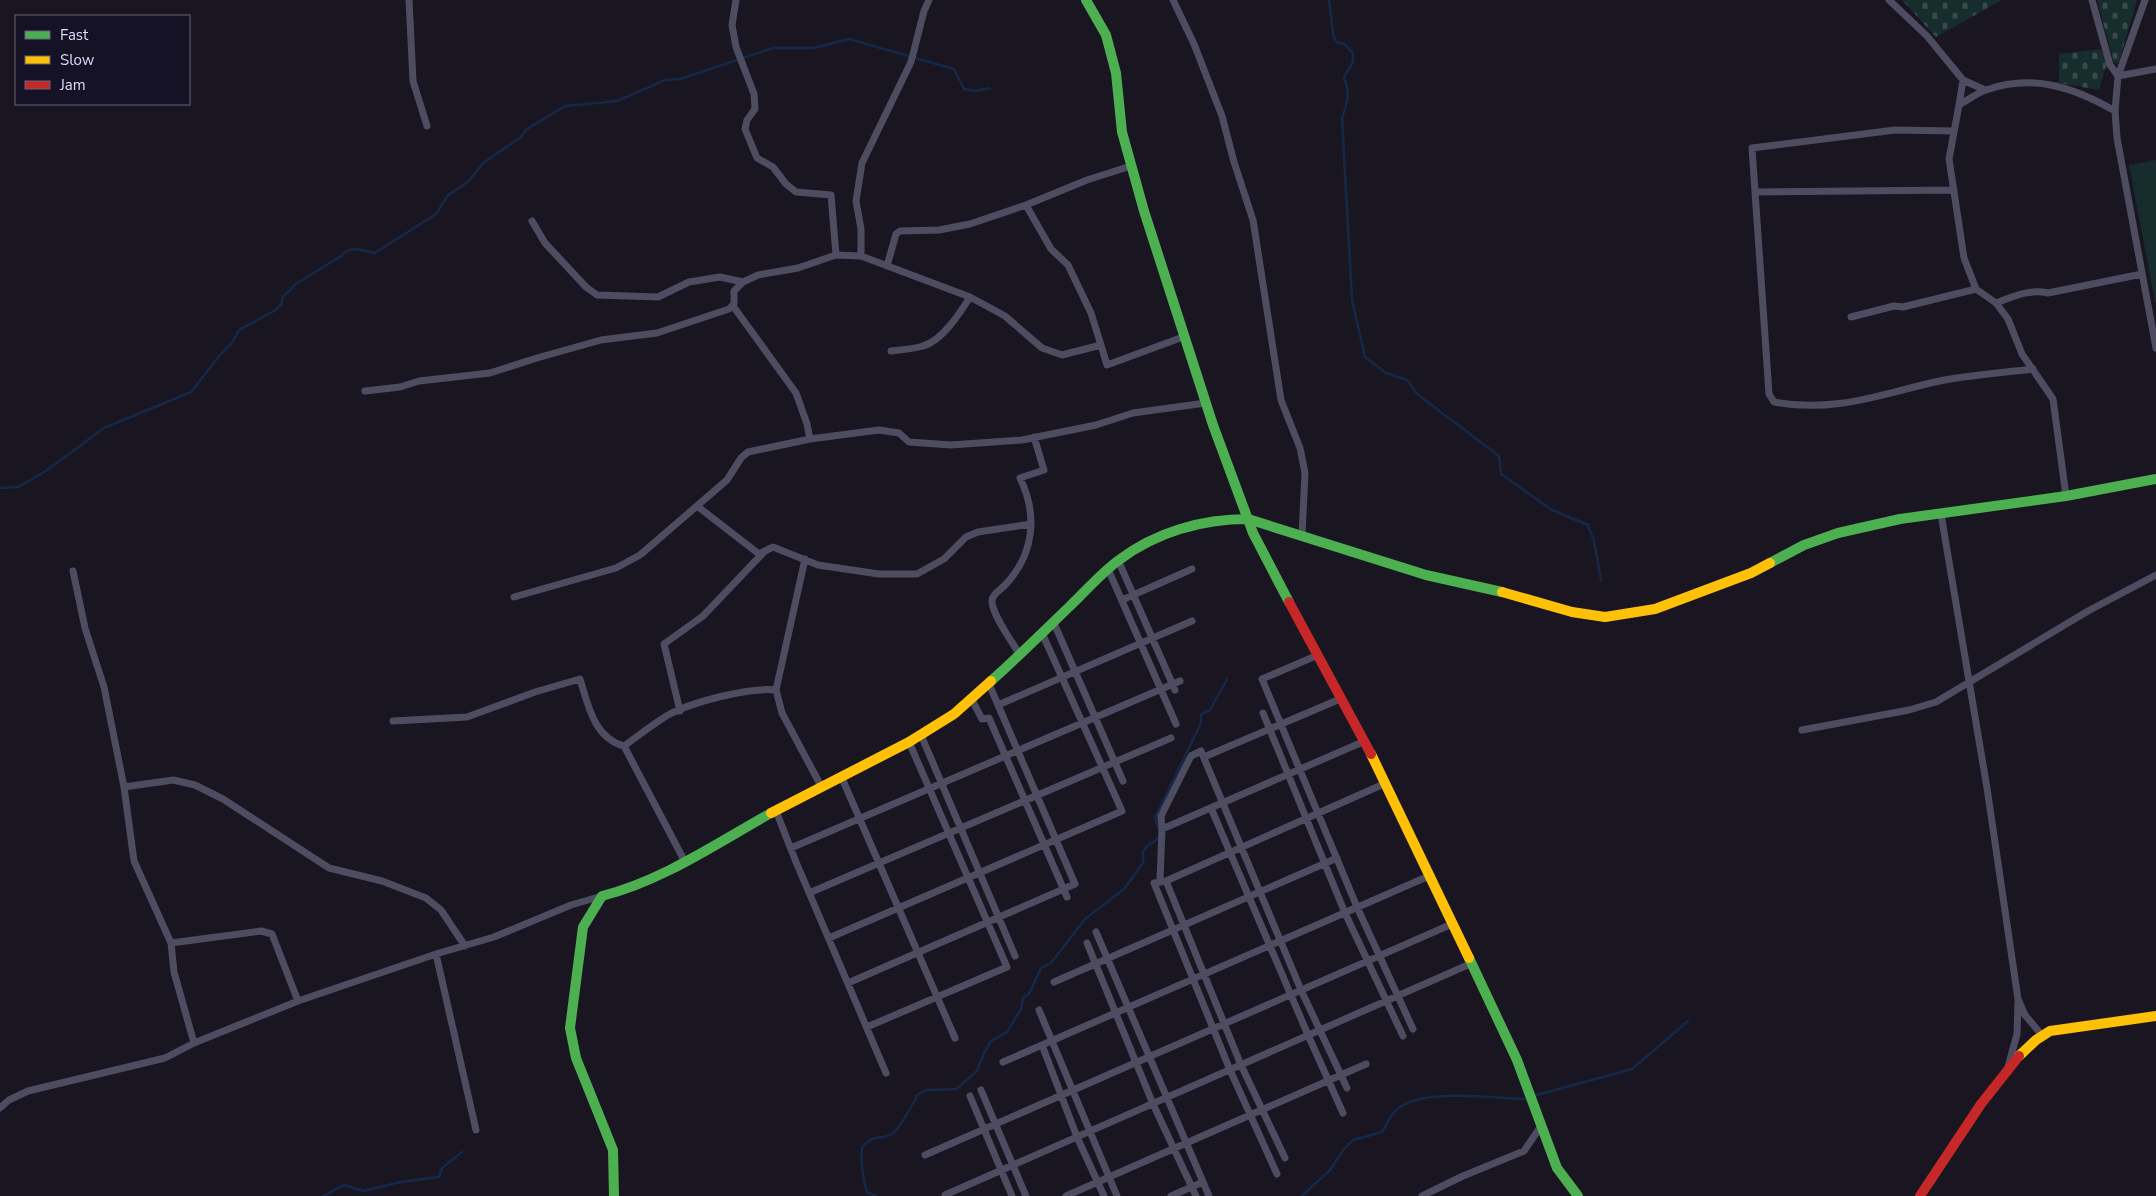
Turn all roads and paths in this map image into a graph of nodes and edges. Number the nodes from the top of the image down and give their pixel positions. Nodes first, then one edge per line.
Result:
1 (409, 0) edge
2 (736, 0) edge
3 (929, 0) edge
4 (1086, 0) edge
5 (1173, 0) edge
6 (1889, 0) edge
7 (2092, 0) edge
8 (2145, 0) edge
9 (2156, 70) edge
10 (2118, 76) junction
11 (1963, 80) junction
12 (1985, 90) junction
13 (1959, 105) junction
14 (2115, 111) junction
15 (427, 126) dead end
16 (1953, 131) junction
17 (1131, 166) junction
18 (1954, 190) junction
19 (1755, 192) junction
20 (1026, 205) junction
21 (532, 221) dead end
22 (836, 255) junction
23 (861, 256) junction
24 (886, 266) junction
25 (2142, 274) junction
26 (743, 282) junction
27 (1976, 289) junction
28 (970, 297) junction
29 (1996, 303) junction
30 (733, 306) junction
31 (1850, 317) dead end
32 (1183, 336) junction
33 (1101, 345) junction
34 (2156, 348) edge
35 (891, 351) dead end
36 (2033, 369) junction
37 (365, 391) dead end
38 (1206, 403) junction
39 (1034, 437) junction
40 (810, 439) junction
41 (2156, 479) edge
42 (2066, 496) junction
43 (697, 506) junction
44 (1941, 514) junction
45 (1248, 519) junction
46 (1031, 524) junction
47 (1302, 536) junction
48 (763, 553) junction
49 (805, 559) junction
50 (1118, 560) junction
51 (1108, 569) junction
52 (1192, 569) dead end
53 (73, 571) dead end
54 (2156, 575) edge
55 (1133, 594) junction
56 (514, 597) dead end
57 (1122, 600) junction
58 (1192, 621) dead end
59 (1053, 622) junction
60 (1042, 633) junction
61 (1152, 639) junction
62 (1141, 644) junction
63 (1020, 655) junction
64 (1318, 655) junction
65 (1075, 672) junction
66 (1062, 678) junction
67 (1180, 680) dead end
68 (1969, 682) junction
69 (989, 684) junction
70 (1173, 687) junction
71 (1161, 689) junction
72 (776, 690) junction
73 (972, 700) junction
74 (1340, 700) junction
75 (998, 706) junction
76 (680, 711) junction
77 (1263, 713) dead end
78 (1095, 717) junction
79 (393, 721) dead end
80 (1082, 722) junction
81 (1176, 724) dead end
82 (1281, 724) junction
83 (1270, 729) junction
84 (1802, 730) dead end
85 (921, 735) junction
86 (1171, 738) dead end
87 (1365, 741) junction
88 (909, 742) junction
89 (624, 746) junction
90 (1018, 750) junction
91 (1006, 756) junction
92 (1204, 757) junction
93 (1114, 762) junction
94 (1102, 767) junction
95 (1300, 769) junction
96 (1288, 774) junction
97 (841, 776) junction
98 (1123, 781) dead end
99 (941, 783) junction
100 (1386, 783) junction
101 (821, 786) junction
102 (124, 787) junction
103 (929, 788) junction
104 (1037, 795) junction
105 (1025, 800) junction
106 (1223, 802) junction
107 (1211, 808) junction
108 (776, 811) junction
109 (1318, 813) junction
110 (1306, 818) junction
111 (860, 819) junction
112 (960, 828) junction
113 (1162, 829) junction
114 (949, 833) junction
115 (1056, 840) junction
116 (1044, 845) junction
117 (1241, 847) junction
118 (790, 848) junction
119 (1230, 852) junction
120 (1337, 858) junction
121 (684, 860) junction
122 (879, 863) junction
123 (1324, 864) junction
124 (980, 873) junction
125 (1429, 876) junction
126 (968, 878) junction
127 (1163, 881) junction
128 (1064, 889) junction
129 (1260, 892) junction
130 (809, 893) junction
131 (602, 896) junction
132 (1067, 897) dead end
133 (1249, 897) junction
134 (898, 908) junction
135 (1357, 908) junction
136 (1345, 913) junction
137 (999, 917) junction
138 (987, 922) junction
139 (1452, 924) junction
140 (1184, 925) junction
141 (1173, 930) junction
142 (1096, 932) dead end
143 (828, 938) junction
144 (1280, 941) junction
145 (171, 943) junction
146 (1087, 943) dead end
147 (466, 946) junction
148 (1270, 946) junction
149 (918, 952) junction
150 (436, 954) junction
151 (1015, 956) dead end
152 (1380, 956) junction
153 (1107, 958) junction
154 (1368, 961) junction
155 (1095, 964) junction
156 (1470, 964) junction
157 (1204, 974) junction
158 (1193, 979) junction
159 (848, 982) junction
160 (1054, 982) dead end
161 (1301, 990) junction
162 (1291, 995) junction
163 (1398, 996) junction
164 (937, 997) junction
165 (2018, 999) junction
166 (298, 1001) junction
167 (1386, 1001) junction
168 (1128, 1008) junction
169 (1040, 1010) dead end
170 (1116, 1013) junction
171 (2156, 1016) edge
172 (1224, 1024) junction
173 (867, 1027) junction
174 (1213, 1029) junction
175 (1413, 1029) dead end
176 (1320, 1030) junction
177 (2040, 1034) junction
178 (1308, 1035) junction
179 (1403, 1036) dead end
180 (955, 1038) dead end
181 (1052, 1041) junction
182 (194, 1044) junction
183 (1042, 1045) junction
184 (1149, 1057) junction
185 (1003, 1062) dead end
186 (1136, 1063) junction
187 (1366, 1064) dead end
188 (1241, 1065) junction
189 (2008, 1068) junction
190 (1230, 1070) junction
191 (886, 1073) dead end
192 (1341, 1075) junction
193 (1328, 1080) junction
194 (1347, 1088) dead end
195 (981, 1090) dead end
196 (1072, 1091) junction
197 (970, 1096) dead end
198 (1061, 1096) junction
199 (1167, 1098) junction
200 (1153, 1104) junction
201 (0, 1108) edge
202 (1262, 1110) junction
203 (1343, 1113) dead end
204 (1250, 1115) junction
205 (996, 1124) junction
206 (1540, 1126) junction
207 (476, 1130) dead end
208 (984, 1130) junction
209 (1089, 1132) junction
210 (1077, 1137) junction
211 (1186, 1143) junction
212 (1174, 1148) junction
213 (925, 1155) dead end
214 (1285, 1158) dead end
215 (1013, 1165) junction
216 (1001, 1170) junction
217 (1277, 1174) dead end
218 (1108, 1177) junction
219 (1097, 1182) junction
220 (1203, 1182) junction
221 (1192, 1187) junction
222 (946, 1195) edge
223 (614, 1196) edge
224 (1012, 1196) edge
225 (1026, 1196) edge
226 (1066, 1196) edge
227 (1104, 1196) edge
228 (1117, 1196) edge
229 (1171, 1196) edge
230 (1196, 1196) edge
231 (1209, 1196) edge
232 (1422, 1196) edge
233 (1578, 1196) edge
234 (1920, 1196) edge

1 - 15 street
2 - 22 street
3 - 23 street
4 - 17 street
5 - 47 street
6 - 11 street
7 - 10 street
8 - 10 street
9 - 10 street
10 - 14 street
11 - 12 street
11 - 13 street
12 - 13 street
12 - 14 street
13 - 16 street
14 - 25 street
16 - 18 street
16 - 19 street
17 - 20 street
17 - 32 street
18 - 19 street
18 - 27 street
19 - 36 street
20 - 24 street
20 - 33 street
21 - 26 street
22 - 23 street
22 - 26 street
23 - 24 street
24 - 28 street
25 - 29 street
25 - 34 street
26 - 30 street
27 - 29 street
27 - 31 street
28 - 33 street
28 - 35 street
29 - 36 street
30 - 37 street
30 - 40 street
32 - 33 street
32 - 38 street
36 - 42 street
38 - 39 street
38 - 45 street
39 - 40 street
39 - 46 street
40 - 43 street
41 - 42 street
42 - 44 street
43 - 48 street
43 - 56 street
44 - 47 street
44 - 68 street
45 - 47 street
45 - 50 street
45 - 64 street
46 - 49 street
46 - 63 street
48 - 49 street
48 - 76 street
49 - 72 street
50 - 51 street
50 - 55 street
51 - 57 street
51 - 59 street
52 - 55 street
53 - 102 street
54 - 68 street
55 - 57 street
55 - 61 street
57 - 62 street
58 - 61 street
59 - 60 street
59 - 65 street
60 - 63 street
60 - 66 street
61 - 62 street
61 - 70 street
62 - 65 street
62 - 71 street
63 - 69 street
64 - 74 street
64 - 82 street
65 - 66 street
65 - 78 street
66 - 75 street
66 - 80 street
67 - 70 street
68 - 84 street
68 - 165 street
69 - 73 street
69 - 75 street
70 - 71 street
71 - 78 street
71 - 81 street
72 - 76 street
72 - 101 street
73 - 85 street
73 - 91 street
74 - 82 street
74 - 87 street
75 - 90 street
76 - 89 street
77 - 83 street
78 - 80 street
78 - 93 street
79 - 89 street
80 - 90 street
80 - 94 street
82 - 83 street
82 - 95 street
83 - 92 street
83 - 96 street
85 - 88 street
85 - 99 street
86 - 93 street
87 - 95 street
87 - 100 street
88 - 97 street
88 - 103 street
89 - 121 street
90 - 91 street
90 - 104 street
91 - 99 street
91 - 105 street
92 - 106 street
92 - 113 street
93 - 94 street
93 - 98 street
94 - 104 street
94 - 115 street
95 - 96 street
95 - 109 street
96 - 106 street
96 - 110 street
97 - 101 street
97 - 111 street
99 - 103 street
99 - 112 street
100 - 109 street
100 - 125 street
101 - 108 street
102 - 145 street
102 - 147 street
103 - 111 street
103 - 114 street
104 - 105 street
104 - 115 street
105 - 112 street
105 - 116 street
106 - 107 street
106 - 117 street
107 - 113 street
107 - 119 street
108 - 118 street
108 - 121 street
109 - 110 street
109 - 120 street
110 - 117 street
110 - 123 street
111 - 118 street
111 - 122 street
112 - 114 street
112 - 124 street
113 - 127 street
114 - 122 street
114 - 126 street
115 - 116 street
115 - 128 street
116 - 124 street
116 - 128 street
117 - 119 street
117 - 129 street
118 - 130 street
119 - 127 street
119 - 133 street
120 - 123 street
120 - 135 street
121 - 131 street
122 - 130 street
122 - 134 street
123 - 129 street
123 - 136 street
124 - 126 street
124 - 137 street
125 - 135 street
125 - 139 street
126 - 134 street
126 - 138 street
127 - 140 street
127 - 141 street
128 - 132 street
128 - 137 street
129 - 133 street
129 - 144 street
130 - 143 street
131 - 147 street
131 - 223 street
133 - 140 street
133 - 148 street
134 - 143 street
134 - 149 street
135 - 136 street
135 - 152 street
136 - 144 street
136 - 154 street
137 - 138 street
137 - 151 street
138 - 149 street
138 - 164 street
139 - 152 street
139 - 156 street
140 - 141 street
140 - 157 street
141 - 153 street
141 - 158 street
142 - 153 street
143 - 159 street
144 - 148 street
144 - 161 street
145 - 166 street
145 - 182 street
146 - 155 street
147 - 150 street
148 - 157 street
148 - 162 street
149 - 159 street
149 - 164 street
150 - 166 street
150 - 207 street
152 - 154 street
152 - 163 street
153 - 155 street
153 - 168 street
154 - 161 street
154 - 167 street
155 - 160 street
155 - 170 street
156 - 163 street
156 - 206 street
157 - 158 street
157 - 172 street
158 - 168 street
158 - 174 street
159 - 173 street
161 - 162 street
161 - 176 street
162 - 172 street
162 - 178 street
163 - 167 street
163 - 175 street
164 - 173 street
164 - 180 street
165 - 177 street
165 - 189 street
166 - 182 street
167 - 176 street
167 - 179 street
168 - 170 street
168 - 184 street
169 - 181 street
170 - 181 street
170 - 186 street
171 - 177 street
172 - 174 street
172 - 188 street
173 - 191 street
174 - 184 street
174 - 190 street
176 - 178 street
176 - 192 street
177 - 189 street
178 - 188 street
178 - 193 street
181 - 183 street
181 - 196 street
182 - 201 street
183 - 185 street
183 - 198 street
184 - 186 street
184 - 199 street
186 - 196 street
186 - 200 street
187 - 192 street
188 - 190 street
188 - 202 street
189 - 234 street
190 - 199 street
190 - 204 street
192 - 193 street
192 - 194 street
193 - 202 street
193 - 203 street
195 - 205 street
196 - 198 street
196 - 209 street
197 - 208 street
198 - 205 street
198 - 210 street
199 - 200 street
199 - 211 street
200 - 209 street
200 - 212 street
202 - 204 street
202 - 214 street
204 - 211 street
204 - 217 street
205 - 208 street
205 - 215 street
206 - 232 street
206 - 233 street
208 - 213 street
208 - 216 street
209 - 210 street
209 - 218 street
210 - 215 street
210 - 219 street
211 - 212 street
211 - 220 street
212 - 218 street
212 - 221 street
215 - 216 street
215 - 225 street
216 - 222 street
216 - 224 street
218 - 219 street
218 - 228 street
219 - 226 street
219 - 227 street
220 - 221 street
220 - 231 street
221 - 229 street
221 - 230 street

